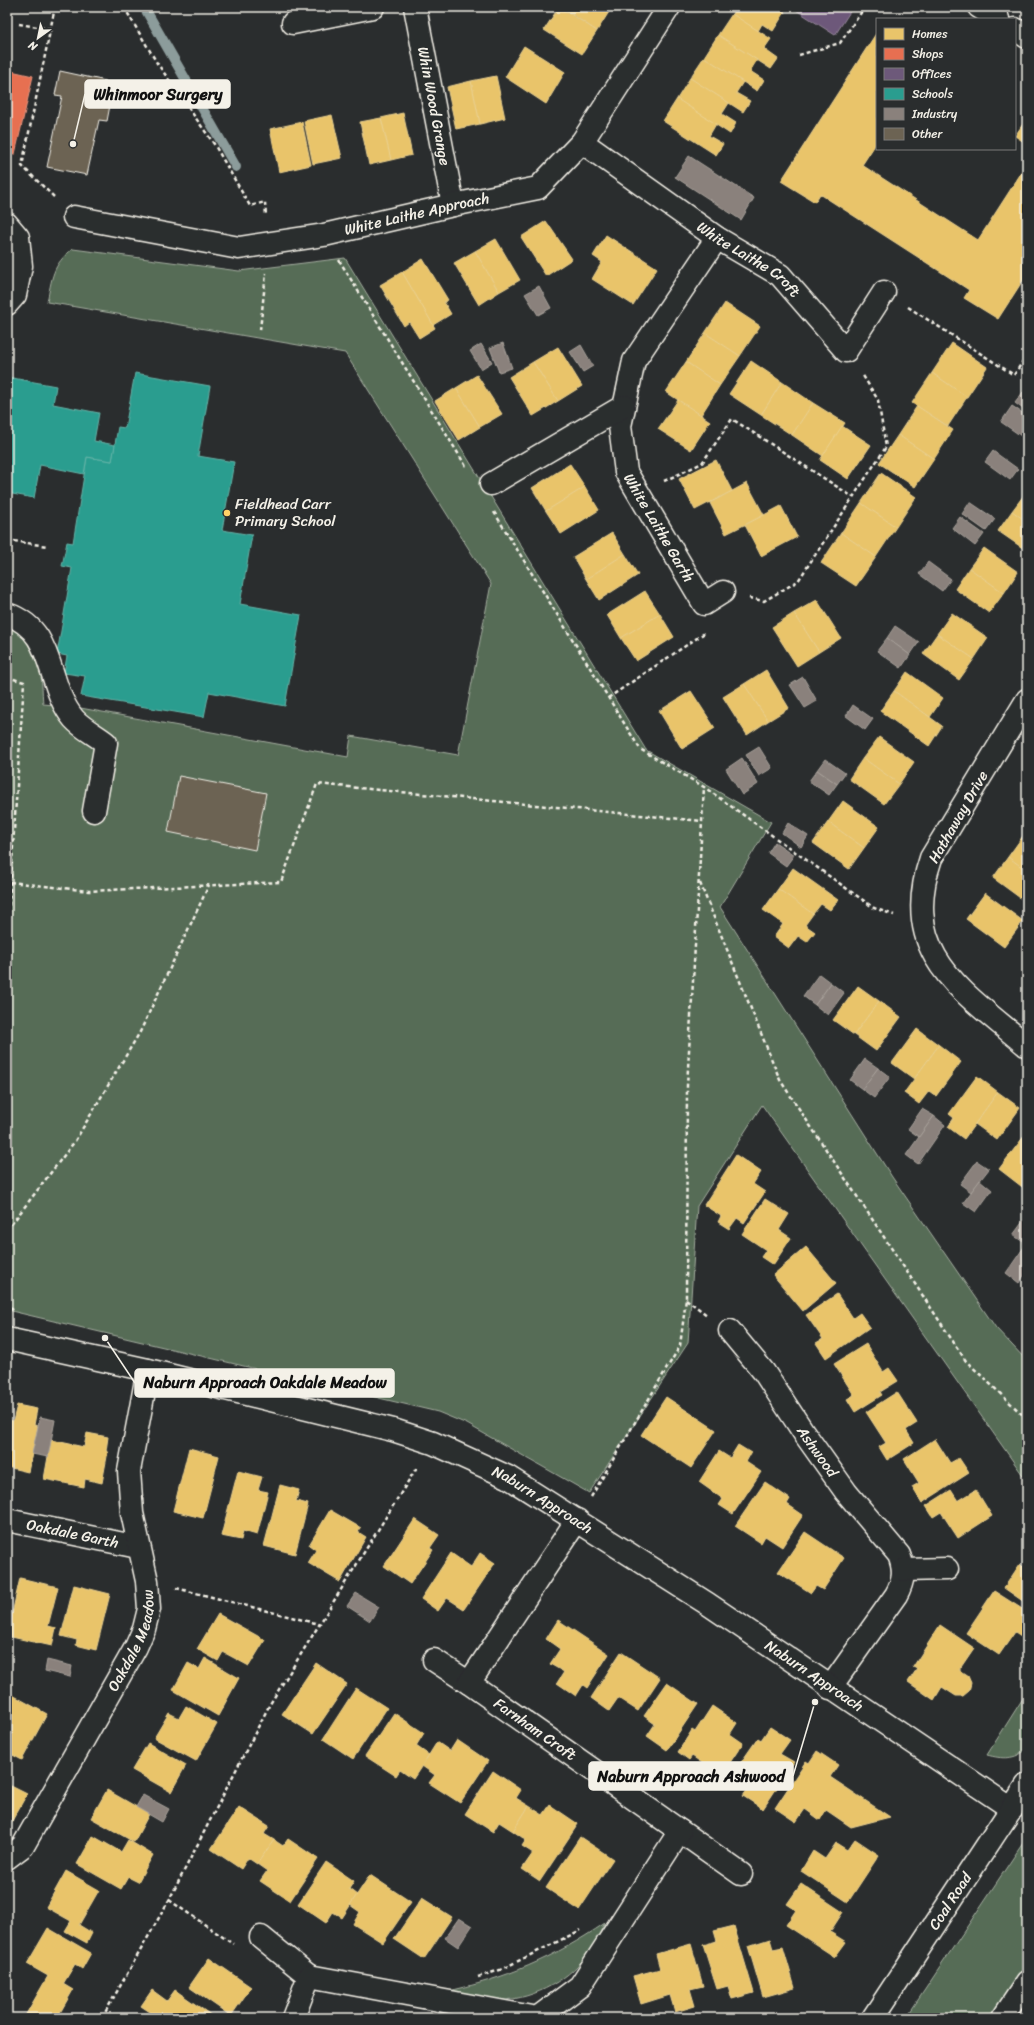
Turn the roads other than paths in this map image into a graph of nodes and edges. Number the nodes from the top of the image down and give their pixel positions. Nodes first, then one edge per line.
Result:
1 (415, 7) edge
2 (669, 7) edge
3 (979, 7) edge
4 (366, 8) edge
5 (996, 18) edge
6 (293, 22) dead end
7 (1016, 30) edge
8 (1027, 37) edge
9 (582, 142) junction
10 (453, 205) junction
11 (74, 217) road end
12 (7, 224) edge
13 (717, 238) junction
14 (884, 292) road end
15 (7, 304) edge
16 (624, 406) junction
17 (491, 484) dead end
18 (723, 592) road end
19 (7, 614) edge
20 (1027, 700) edge
21 (94, 811) dead end
22 (1027, 1046) edge
23 (730, 1332) dead end
24 (7, 1339) edge
25 (148, 1370) junction
26 (7, 1520) edge
27 (577, 1520) junction
28 (138, 1547) junction
29 (947, 1569) dead end
30 (904, 1570) junction
31 (434, 1660) dead end
32 (469, 1683) junction
33 (830, 1688) junction
34 (1027, 1785) edge
35 (1012, 1809) junction
36 (680, 1832) junction
37 (7, 1858) edge
38 (740, 1874) dead end
39 (261, 1937) dead end
40 (309, 1976) junction
41 (1027, 1982) edge
42 (293, 2018) edge
43 (537, 2018) edge
44 (873, 2018) edge
45 (1003, 2018) edge

1 - 10 street, Whin Wood Grange
2 - 9 street, White Laithe Approach
3 - 5 street
4 - 6 street
7 - 8 street
9 - 10 street, White Laithe Approach
9 - 13 street, White Laithe Croft
10 - 11 street, White Laithe Approach
12 - 15 street
13 - 14 street, White Laithe Croft
13 - 16 street, White Laithe Garth
16 - 17 street
16 - 18 street, White Laithe Garth
19 - 21 street
20 - 22 street, Hathaway Drive
23 - 30 street, Ashwood
24 - 25 street, Naburn Approach
25 - 27 street, Naburn Approach
25 - 28 street, Oakdale Meadow
26 - 28 street, Oakdale Garth
27 - 32 street
27 - 33 street, Naburn Approach
28 - 37 street, Oakdale Meadow
29 - 30 street
30 - 33 street
31 - 32 street, Farnham Croft
32 - 36 street, Farnham Croft
33 - 35 street, Naburn Approach
34 - 35 street, Coal Road
35 - 44 street, Coal Road
36 - 38 street, Farnham Croft
36 - 43 street
39 - 40 street
40 - 42 street
40 - 43 street
41 - 45 street

